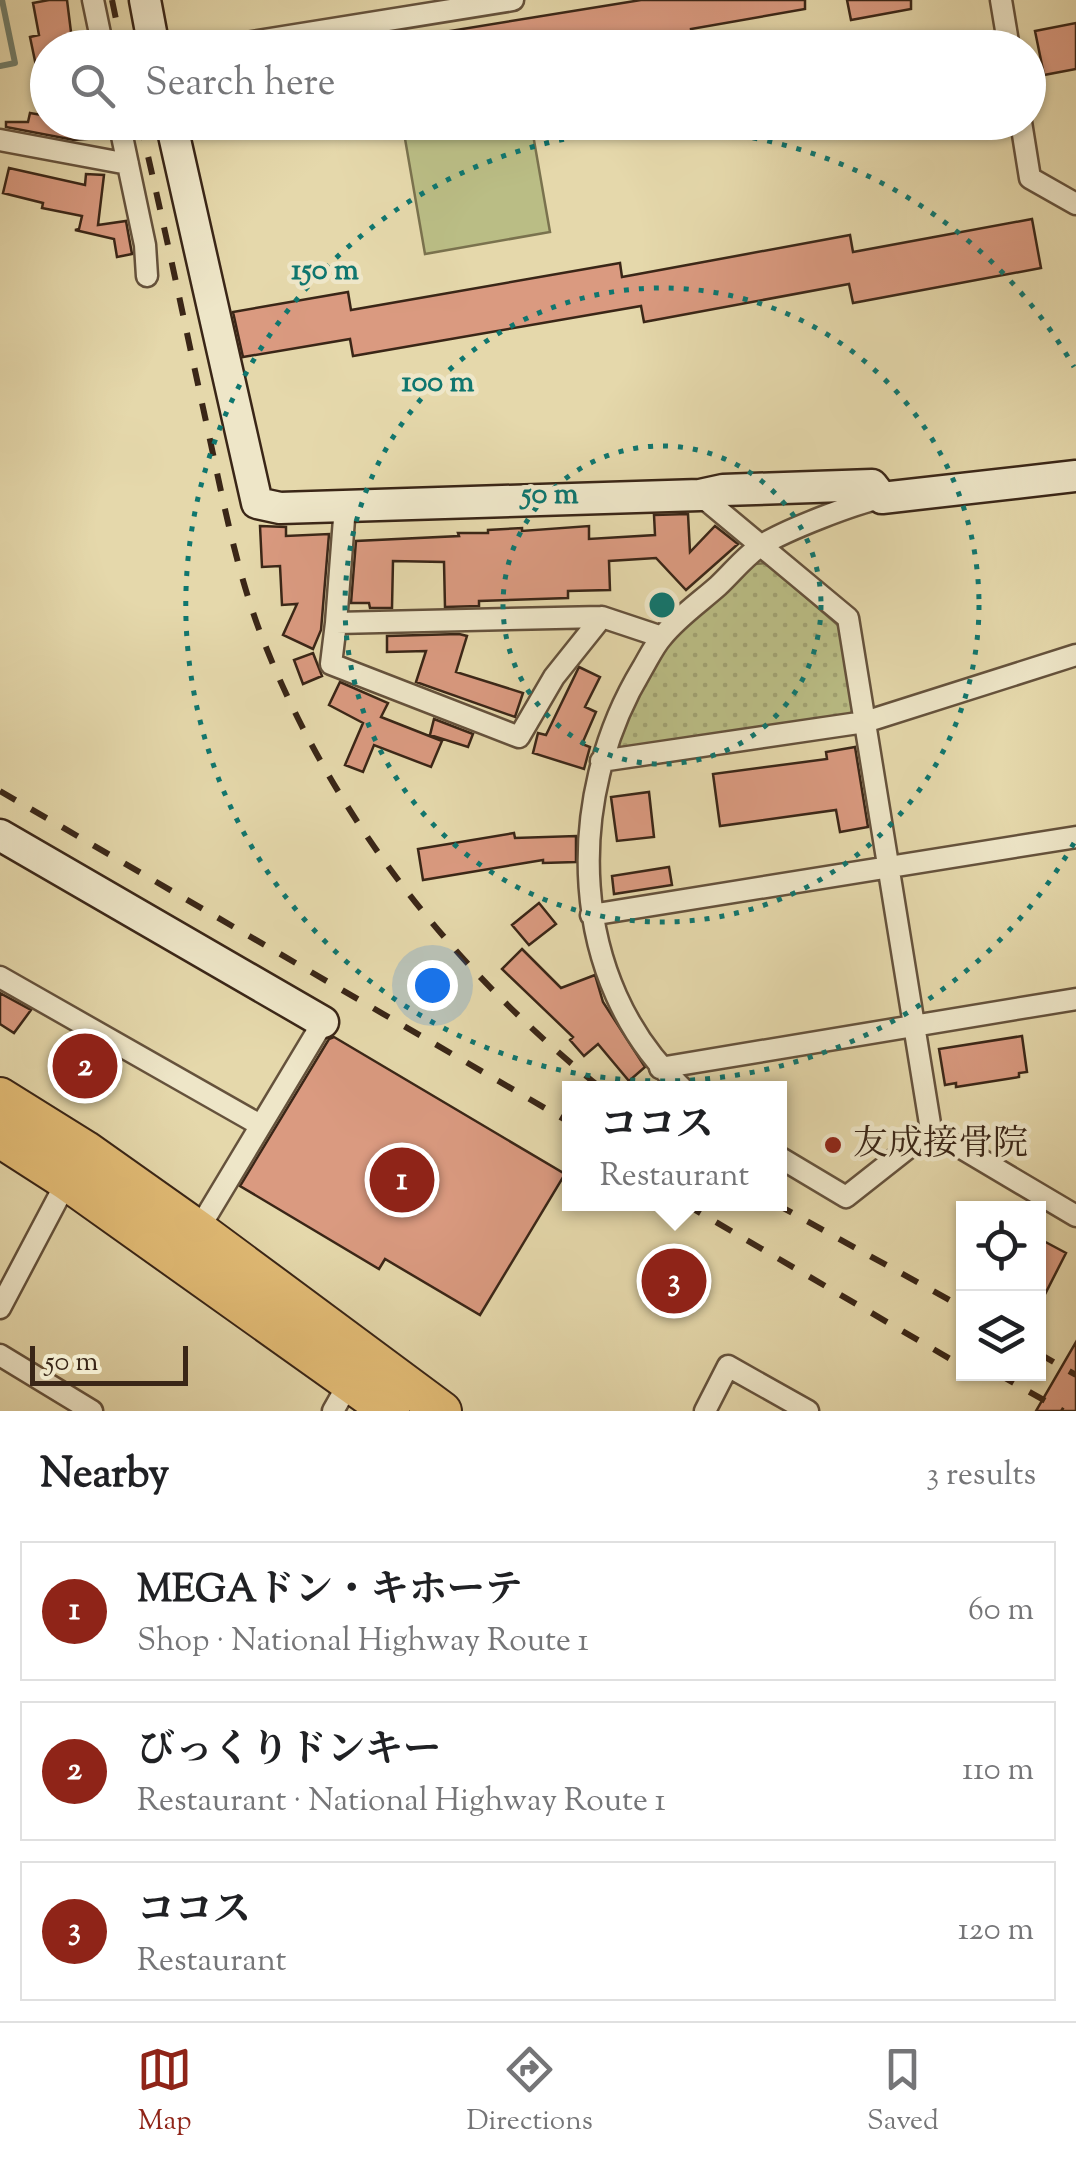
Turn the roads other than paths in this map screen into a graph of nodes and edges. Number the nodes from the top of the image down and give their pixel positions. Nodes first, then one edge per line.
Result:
1 (93, 0) edge
2 (144, 0) edge
3 (514, 0) edge
4 (1001, 0) edge
5 (99, 30) edge
6 (150, 30) edge
7 (326, 30) edge
8 (1005, 30) edge
9 (0, 140) edge
10 (123, 140) edge
11 (175, 140) edge
12 (1024, 140) edge
13 (128, 164) junction
14 (1076, 204) edge
15 (147, 276) dead end
16 (1076, 476) edge
17 (700, 495) junction
18 (882, 498) junction
19 (345, 506) junction
20 (762, 544) junction
21 (602, 617) junction
22 (336, 623) junction
23 (662, 637) junction
24 (1076, 655) edge
25 (865, 722) junction
26 (602, 761) junction
27 (0, 835) edge
28 (1076, 837) edge
29 (888, 868) junction
30 (592, 915) junction
31 (0, 976) edge
32 (1076, 999) edge
33 (323, 1022) joint
34 (914, 1026) junction
35 (660, 1068) junction
36 (674, 1081) edge
37 (0, 1097) edge
38 (260, 1125) junction
39 (931, 1130) junction
40 (0, 1138) edge
41 (787, 1163) edge
42 (67, 1180) junction
43 (1076, 1216) edge
44 (198, 1230) junction
45 (0, 1308) edge
46 (0, 1355) edge
47 (342, 1396) edge
48 (92, 1411) edge
49 (390, 1411) edge
50 (442, 1411) edge
51 (705, 1411) edge
52 (808, 1411) edge

1 - 5 street
2 - 6 street
3 - 7 street
4 - 8 street
9 - 13 street
10 - 13 street
11 - 19 street
12 - 14 street
13 - 15 street
16 - 18 street
17 - 18 street
17 - 19 street
17 - 20 street
18 - 20 street
19 - 22 street
20 - 23 street
20 - 25 street
21 - 22 street
21 - 22 street
21 - 23 street
23 - 26 street
24 - 25 street
25 - 26 street
25 - 29 street
26 - 30 street
27 - 33 street
28 - 29 street
29 - 30 street
29 - 34 street
30 - 35 street
31 - 38 street
32 - 34 street
33 - 38 street
34 - 35 street
34 - 39 street
35 - 36 street
37 - 44 highway
38 - 44 street
39 - 41 street
39 - 43 street
40 - 42 highway
42 - 45 street
42 - 47 highway
44 - 50 highway
46 - 48 street
47 - 49 highway
51 - 52 street

